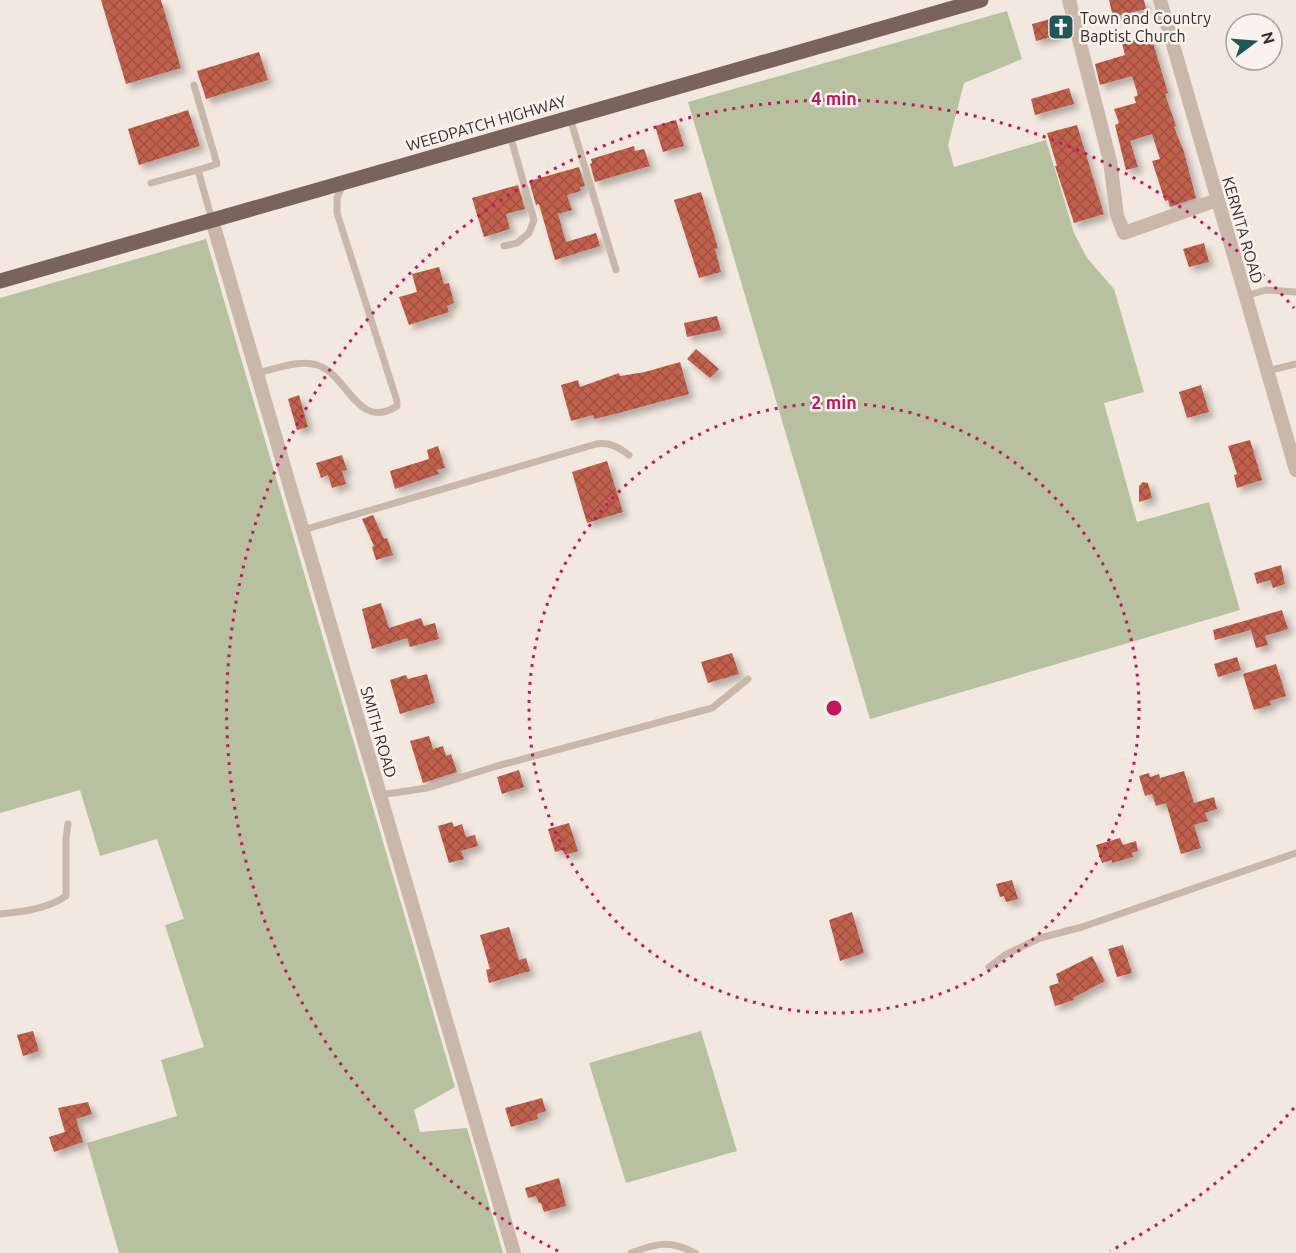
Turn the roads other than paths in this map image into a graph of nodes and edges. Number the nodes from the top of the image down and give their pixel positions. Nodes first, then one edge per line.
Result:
1 (981, 0) edge
2 (1069, 0) edge
3 (1160, 0) edge
4 (194, 85) dead end
5 (570, 118) junction
6 (510, 135) junction
7 (198, 170) junction
8 (344, 182) junction
9 (151, 183) dead end
10 (1217, 200) junction
11 (212, 220) junction
12 (504, 246) dead end
13 (616, 270) dead end
14 (0, 280) edge
15 (1296, 292) edge
16 (1245, 296) junction
17 (1296, 364) edge
18 (1267, 370) junction
19 (257, 373) junction
20 (629, 455) dead end
21 (1296, 470) edge
22 (303, 530) junction
23 (748, 679) dead end
24 (380, 795) junction
25 (68, 824) dead end
26 (1296, 853) edge
27 (0, 914) edge
28 (989, 967) dead end
29 (514, 1253) edge
30 (631, 1253) edge
31 (695, 1253) edge

1 - 5 main road, WEEDPATCH HIGHWAY
2 - 10 street
3 - 10 street, KERNITA ROAD
4 - 7 lane
5 - 6 main road, WEEDPATCH HIGHWAY
5 - 13 lane
6 - 8 main road, WEEDPATCH HIGHWAY
6 - 12 lane
7 - 9 lane
7 - 11 lane
8 - 11 main road, WEEDPATCH HIGHWAY
8 - 19 lane
10 - 16 street, KERNITA ROAD
11 - 14 main road, WEEDPATCH HIGHWAY
11 - 19 street, SMITH ROAD
15 - 16 lane
16 - 18 street, KERNITA ROAD
17 - 18 lane
18 - 21 street, KERNITA ROAD
19 - 22 street, SMITH ROAD
20 - 22 lane
22 - 24 street, SMITH ROAD
23 - 24 lane
24 - 29 street, SMITH ROAD
25 - 27 lane
26 - 28 lane
30 - 31 lane

